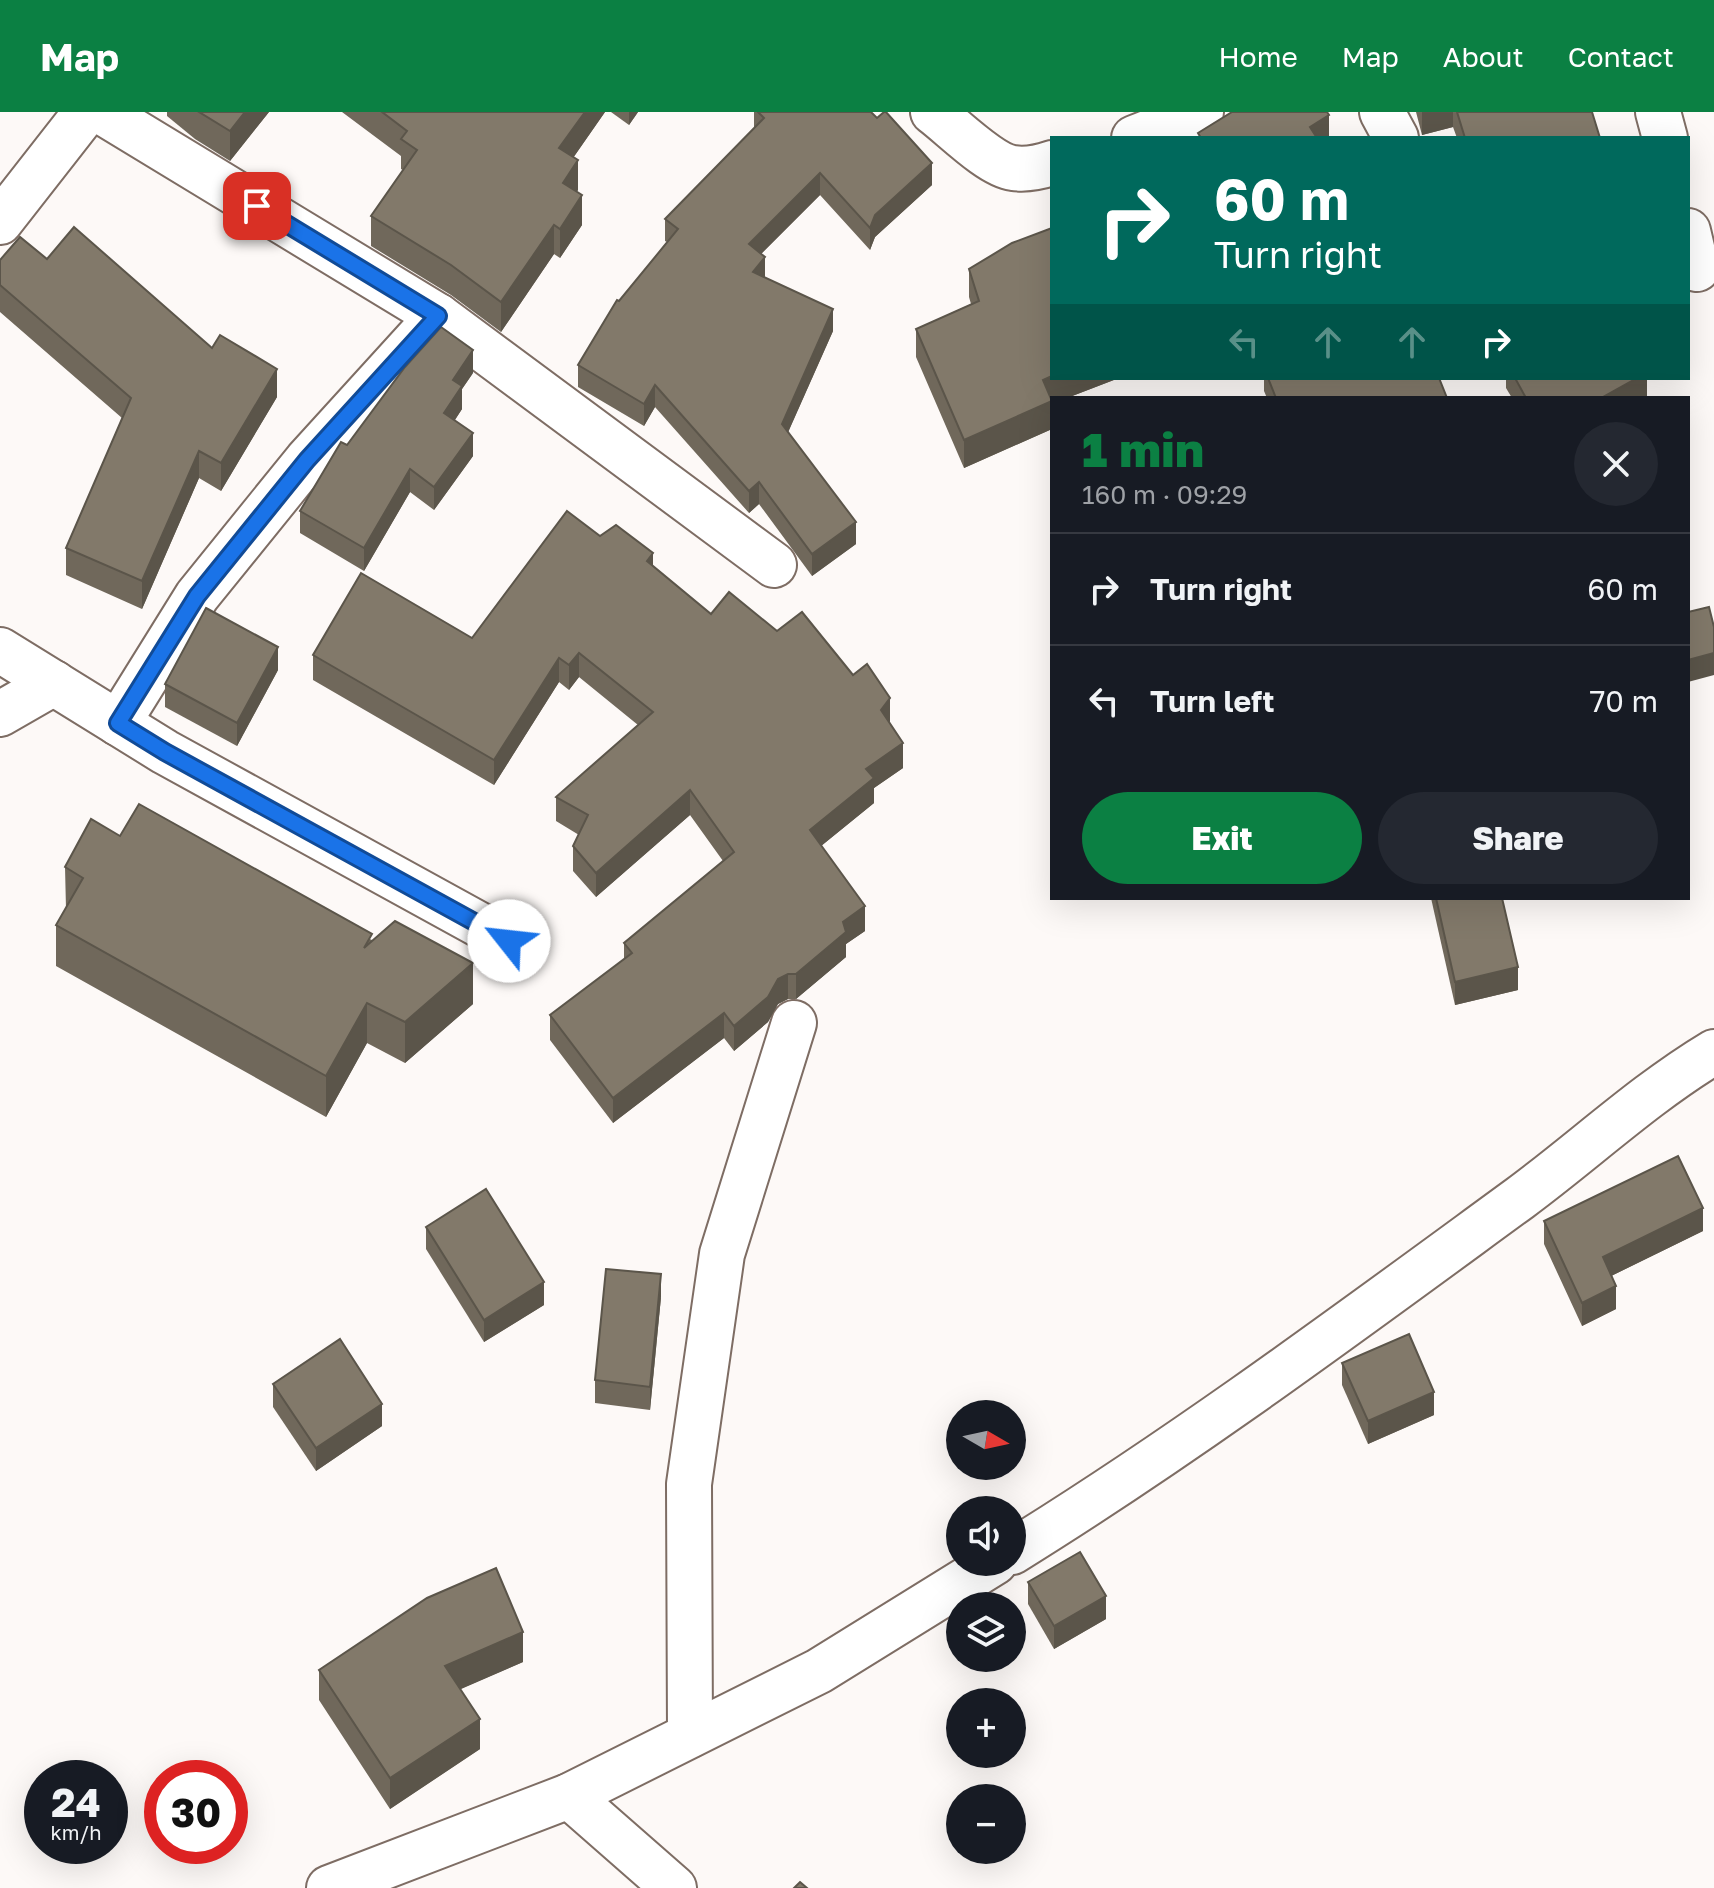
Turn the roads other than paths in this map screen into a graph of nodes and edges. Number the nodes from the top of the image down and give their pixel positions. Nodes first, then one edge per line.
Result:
1 (86, 112) edge
2 (102, 112) edge
3 (933, 112) edge
4 (1201, 112) edge
5 (1382, 112) edge
6 (1658, 112) edge
7 (1139, 136) edge
8 (1395, 136) edge
9 (1664, 136) edge
10 (1050, 164) edge
11 (0, 222) edge
12 (438, 316) junction
13 (774, 565) dead end
14 (0, 650) edge
15 (54, 683) junction
16 (0, 714) edge
17 (118, 723) junction
18 (509, 941) dead end
19 (794, 1023) dead end
20 (1714, 1052) edge
21 (1026, 1543) edge
22 (972, 1576) edge
23 (690, 1735) junction
24 (569, 1796) junction
25 (329, 1888) edge
26 (674, 1888) edge

1 - 11 street
2 - 12 street
3 - 10 street
4 - 7 street
5 - 8 street
6 - 9 street
12 - 13 street
12 - 17 street
14 - 15 street
15 - 16 street
15 - 17 street
17 - 18 street
19 - 23 street
20 - 21 street
22 - 23 street
23 - 24 street
24 - 25 street
24 - 26 street

